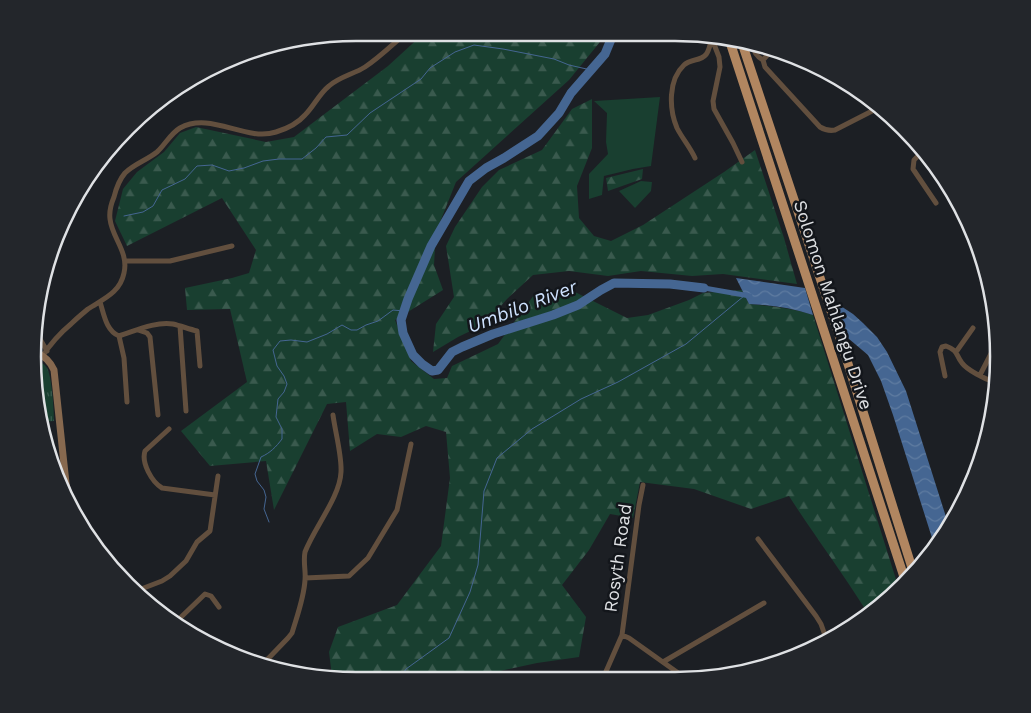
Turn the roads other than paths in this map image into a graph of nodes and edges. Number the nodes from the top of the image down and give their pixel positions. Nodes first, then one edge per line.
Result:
1 (396, 41) edge
2 (710, 43) edge
3 (714, 44) edge
4 (732, 46) edge
5 (744, 49) edge
6 (756, 52) edge
7 (768, 55) edge
8 (764, 60) junction
9 (872, 111) edge
10 (918, 156) edge
11 (695, 158) dead end
12 (742, 162) dead end
13 (936, 203) dead end
14 (232, 246) dead end
15 (125, 261) junction
16 (100, 302) junction
17 (180, 326) junction
18 (973, 328) dead end
19 (137, 330) junction
20 (118, 336) junction
21 (956, 352) junction
22 (41, 355) edge
23 (990, 356) edge
24 (200, 366) dead end
25 (980, 375) junction
26 (945, 376) dead end
27 (989, 379) edge
28 (127, 402) dead end
29 (186, 411) dead end
30 (158, 415) dead end
31 (332, 415) dead end
32 (169, 429) dead end
33 (410, 444) dead end
34 (218, 476) dead end
35 (65, 478) edge
36 (643, 486) dead end
37 (215, 495) junction
38 (758, 539) dead end
39 (911, 565) edge
40 (903, 573) edge
41 (306, 578) junction
42 (143, 588) edge
43 (764, 602) dead end
44 (219, 607) dead end
45 (180, 618) edge
46 (824, 634) edge
47 (622, 635) junction
48 (268, 659) edge
49 (664, 662) junction
50 (606, 672) edge
51 (677, 672) edge

1 - 15 street
2 - 11 street
3 - 12 street
4 - 40 highway, Solomon Mahlangu Drive
5 - 39 highway, Solomon Mahlangu Drive
6 - 8 street
7 - 8 street
8 - 9 street
10 - 13 street
14 - 15 street
15 - 16 street
16 - 20 street
16 - 22 street
17 - 19 street
17 - 24 street
17 - 29 street
18 - 21 street
19 - 20 street
19 - 30 street
20 - 28 street
21 - 25 street
21 - 26 street
22 - 35 main road
23 - 25 street
25 - 27 street
31 - 41 street
32 - 37 street
33 - 41 street
34 - 37 street
36 - 47 street, Rosyth Road
37 - 42 street
38 - 46 street
41 - 48 street
43 - 49 street
44 - 45 street
47 - 49 street
47 - 50 street, Rosyth Road
49 - 51 street

